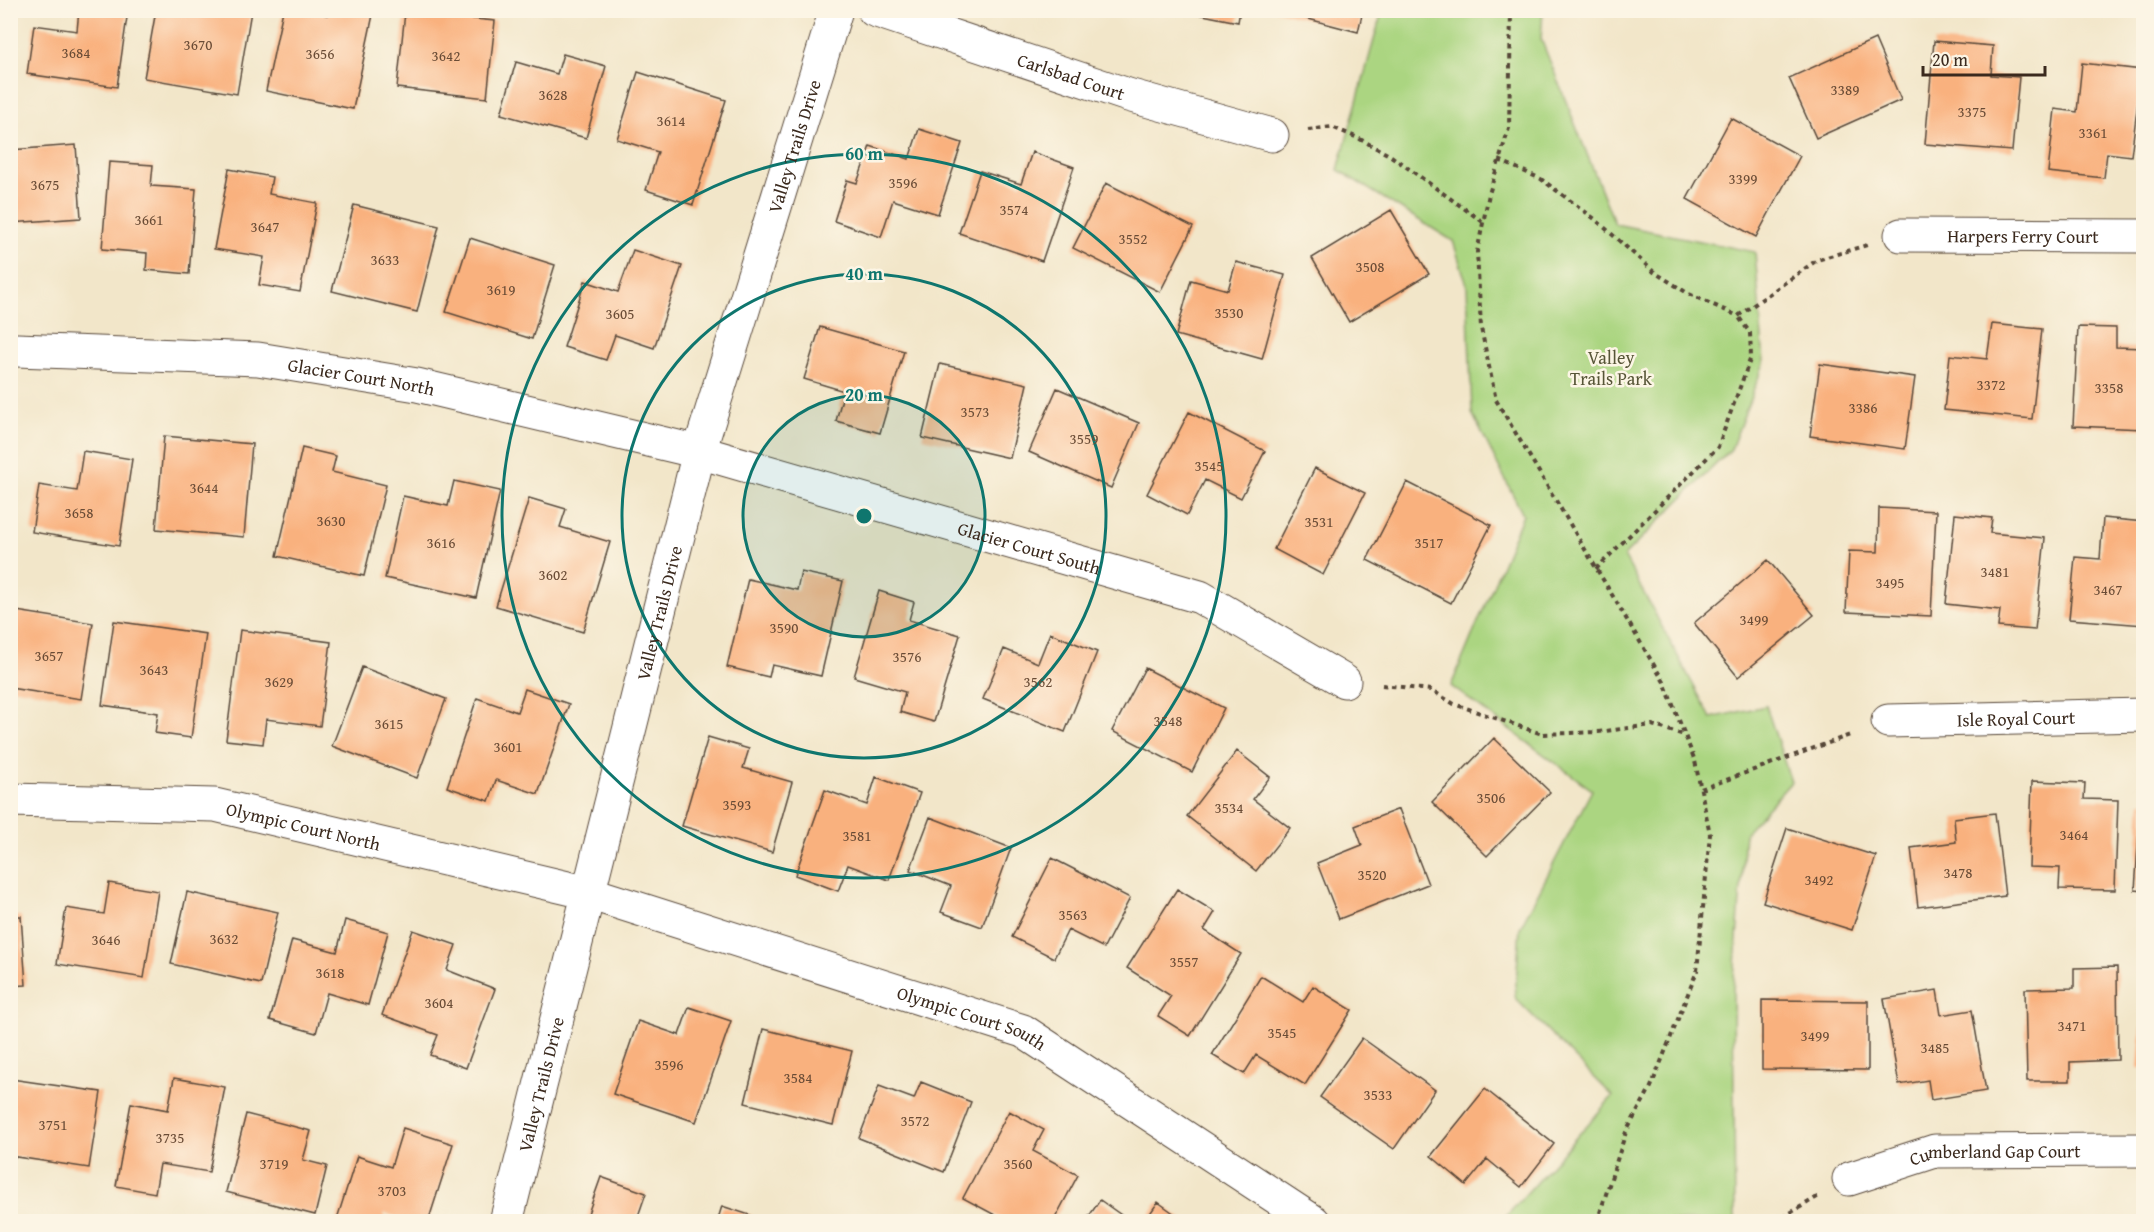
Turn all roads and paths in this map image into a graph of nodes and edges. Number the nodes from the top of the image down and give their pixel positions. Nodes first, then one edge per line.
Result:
1 (836, 10) edge
2 (874, 10) edge
3 (1510, 10) edge
4 (1272, 135) joint
5 (1499, 160) junction
6 (1483, 222) junction
7 (1901, 235) joint
8 (2144, 236) edge
9 (1738, 316) junction
10 (17, 350) dead end
11 (699, 452) junction
12 (1596, 569) junction
13 (1344, 681) joint
14 (2144, 716) edge
15 (1888, 721) joint
16 (1685, 735) junction
17 (1701, 789) junction
18 (10, 800) edge
19 (589, 893) junction
20 (2144, 1150) edge
21 (1849, 1179) joint
22 (506, 1221) edge
23 (1314, 1221) edge
24 (1597, 1221) edge
25 (1775, 1221) edge

1 - 11 street, Valley Trails Drive
2 - 4 street, Carlsbad Court
3 - 5 path
4 - 6 path
5 - 6 path
5 - 9 path
6 - 12 path
7 - 8 street, Harpers Ferry Court
7 - 9 path
9 - 12 path
10 - 11 street, Glacier Court North
11 - 13 street, Glacier Court South
11 - 19 street, Valley Trails Drive
12 - 16 path
13 - 16 path
14 - 15 street, Isle Royal Court
15 - 17 path
16 - 17 path
17 - 24 path
18 - 19 street, Olympic Court North
19 - 22 street, Valley Trails Drive
19 - 23 street, Olympic Court South
20 - 21 street, Cumberland Gap Court
21 - 25 path

